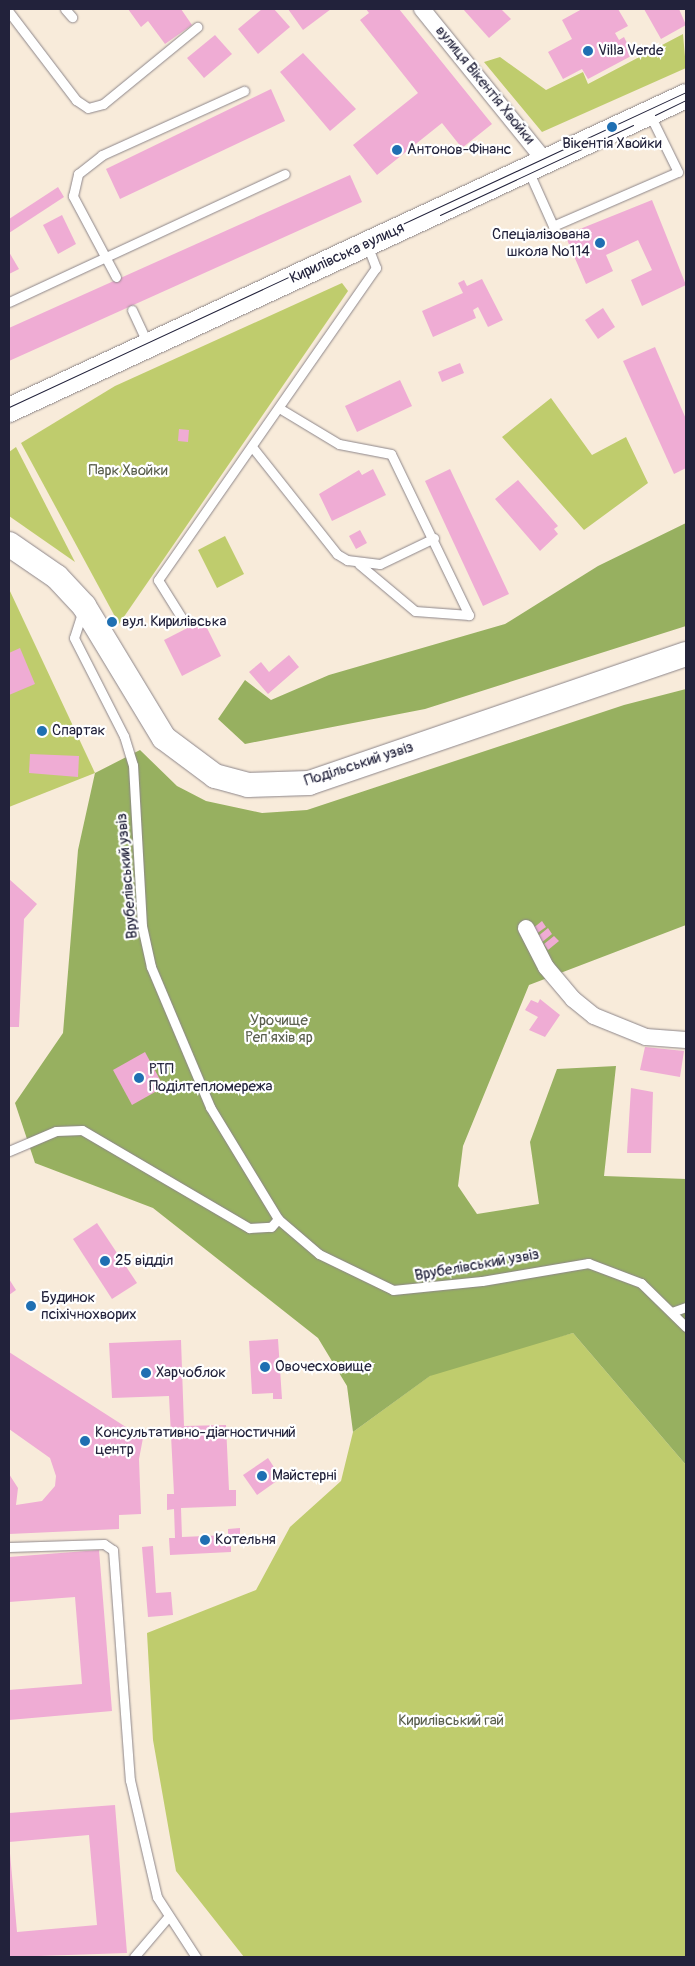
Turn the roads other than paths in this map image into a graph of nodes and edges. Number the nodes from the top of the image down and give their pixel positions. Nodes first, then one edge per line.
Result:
1 (66, 9) edge
2 (422, 9) edge
3 (9, 12) edge
4 (72, 17) dead end
5 (197, 27) dead end
6 (244, 91) dead end
7 (686, 96) edge
8 (649, 113) junction
9 (537, 166) junction
10 (285, 174) dead end
11 (366, 244) junction
12 (105, 256) junction
13 (116, 277) dead end
14 (9, 302) edge
15 (132, 310) dead end
16 (149, 345) junction
17 (280, 408) junction
18 (9, 410) edge
19 (253, 448) junction
20 (434, 538) junction
21 (9, 544) edge
22 (359, 564) junction
23 (84, 606) junction
24 (183, 620) dead end
25 (686, 654) edge
26 (526, 928) dead end
27 (686, 1040) edge
28 (9, 1151) edge
29 (278, 1219) junction
30 (686, 1307) edge
31 (672, 1312) junction
32 (686, 1327) edge
33 (9, 1548) edge
34 (168, 1918) junction
35 (134, 1957) edge
36 (196, 1957) edge

1 - 4 lane
2 - 9 street, вулиця Вікентія Хвойки
3 - 5 lane
6 - 12 lane
7 - 8 street, Кирилівська вулиця
8 - 9 street, Кирилівська вулиця
8 - 9 lane
9 - 11 street, Кирилівська вулиця
10 - 12 lane
11 - 16 street, Кирилівська вулиця
11 - 17 lane
12 - 13 lane
12 - 14 lane
15 - 16 lane
16 - 18 street, Кирилівська вулиця
17 - 19 lane
17 - 20 lane
19 - 22 lane
19 - 24 lane
20 - 22 lane
20 - 22 lane
21 - 23 street, Подільський узвіз
23 - 25 street, Подільський узвіз
23 - 29 lane, Врубелівський узвіз
26 - 27 street
28 - 29 lane
29 - 31 lane, Врубелівський узвіз
30 - 31 lane
31 - 32 lane, Врубелівський узвіз
33 - 34 lane
34 - 35 lane
34 - 36 lane

